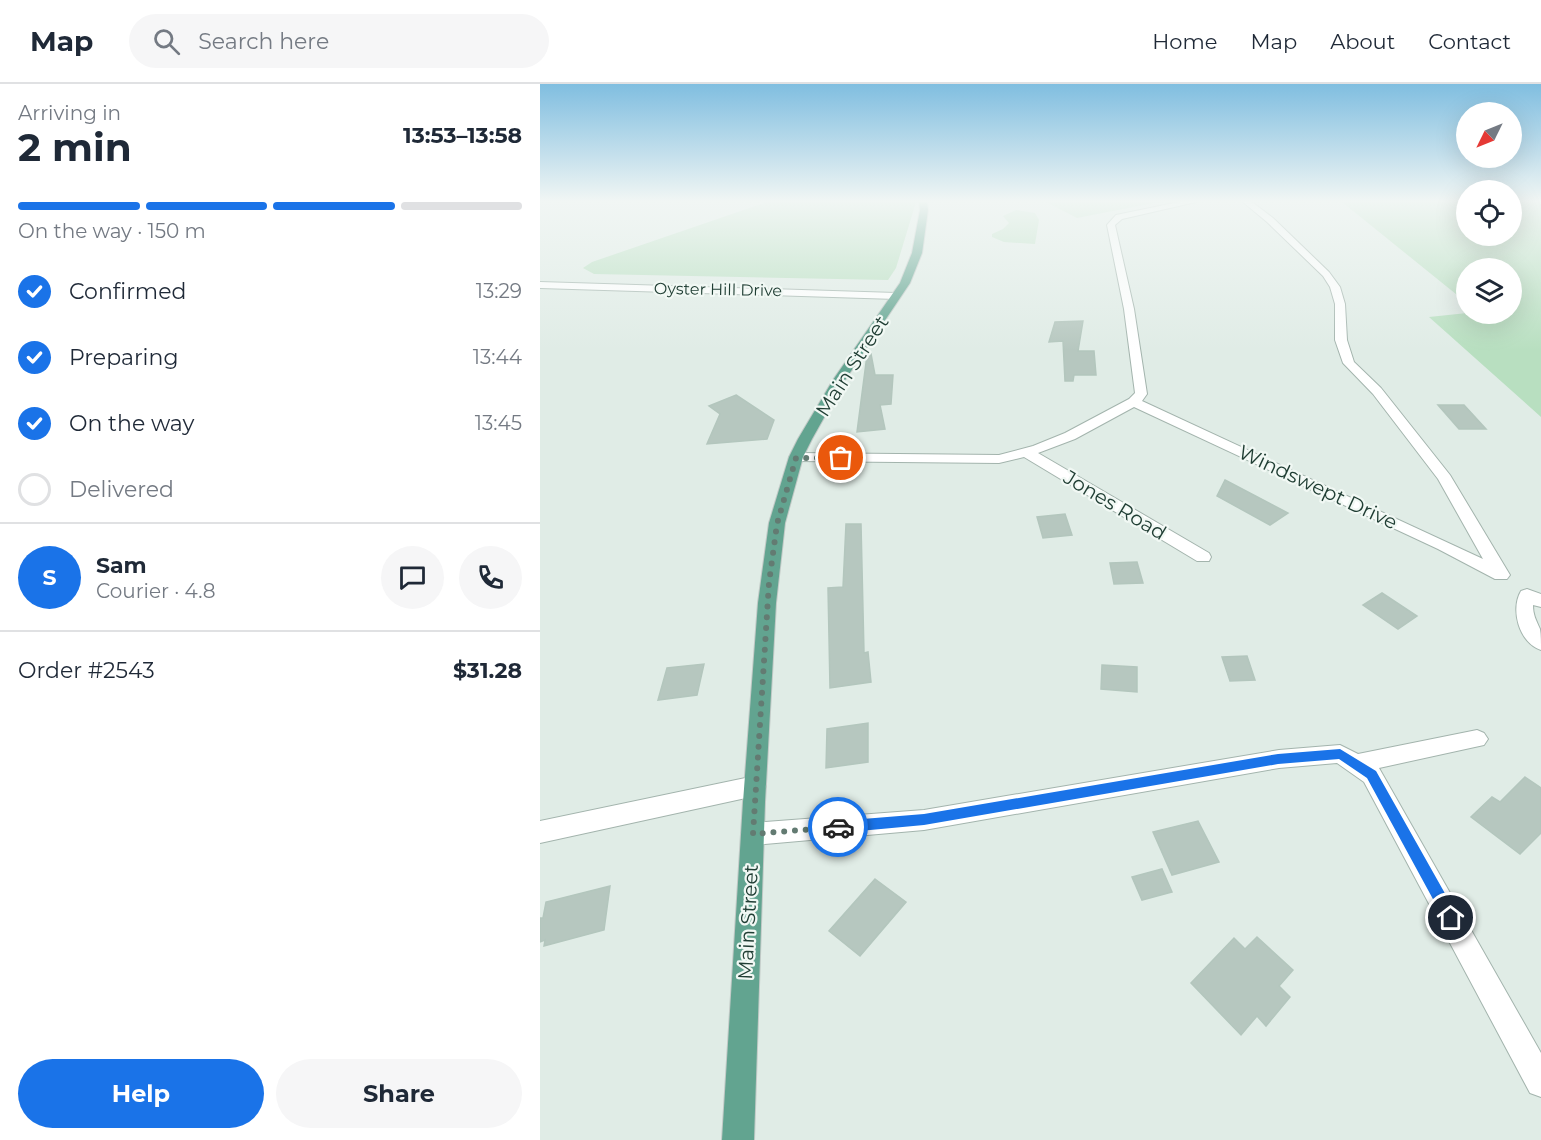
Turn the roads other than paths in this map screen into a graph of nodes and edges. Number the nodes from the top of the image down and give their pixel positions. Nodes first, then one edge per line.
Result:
1 (917, 251) edge
2 (1117, 251) edge
3 (1302, 251) edge
4 (540, 285) edge
5 (896, 296) junction
6 (1134, 402) junction
7 (1027, 453) junction
8 (796, 458) junction
9 (1203, 557) dead end
10 (1501, 575) junction
11 (1534, 598) edge
12 (1541, 643) edge
13 (1477, 739) dead end
14 (1355, 764) junction
15 (755, 786) junction
16 (540, 832) edge
17 (753, 834) junction
18 (1541, 1082) edge
19 (738, 1140) edge

1 - 5 main road, Main Street
2 - 6 street
3 - 10 street, Windswept Drive
4 - 5 street, Oyster Hill Drive
5 - 8 main road, Main Street
6 - 7 street
6 - 10 street, Windswept Drive
7 - 8 street
7 - 9 street, Jones Road
8 - 15 main road, Main Street
10 - 11 street, Windswept Drive
11 - 12 street, Windswept Drive
13 - 14 street
14 - 17 street
14 - 18 street
15 - 16 street
15 - 17 main road, Main Street
17 - 19 main road, Main Street

